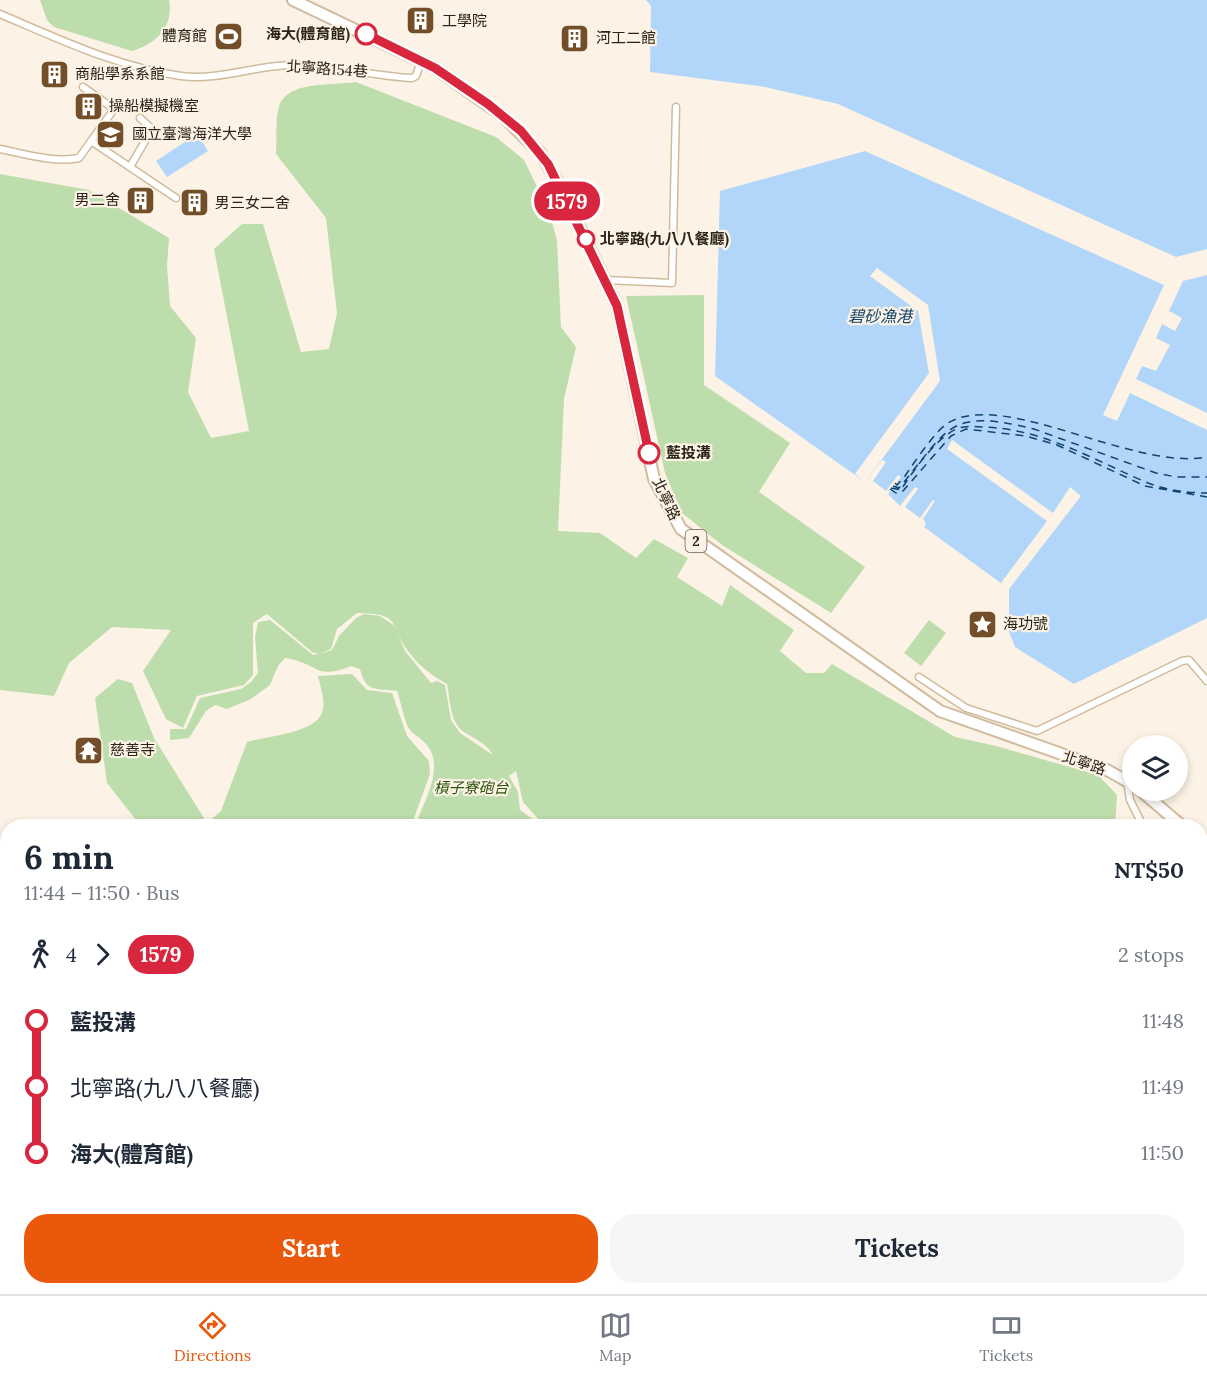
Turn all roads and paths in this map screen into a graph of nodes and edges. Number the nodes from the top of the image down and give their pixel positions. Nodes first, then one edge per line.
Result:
1 (293, 0) edge
2 (0, 14) edge
3 (421, 61) junction
4 (82, 87) dead end
5 (676, 107) dead end
6 (140, 118) dead end
7 (91, 141) junction
8 (0, 149) edge
9 (130, 167) junction
10 (176, 198) dead end
11 (606, 280) junction
12 (919, 677) dead end
13 (1207, 681) edge
14 (1122, 779) edge
15 (1130, 801) edge
16 (1153, 801) edge
17 (1139, 819) edge
18 (1174, 819) edge

1 - 3 main road, 北寧路 / 2
2 - 3 street, 北寧路154巷
3 - 11 main road, 北寧路 / 2
4 - 7 street
5 - 11 street
6 - 9 street
7 - 8 street
7 - 9 street
9 - 10 street
11 - 14 main road, 北寧路 / 2
12 - 13 street
15 - 17 street
16 - 18 main road

